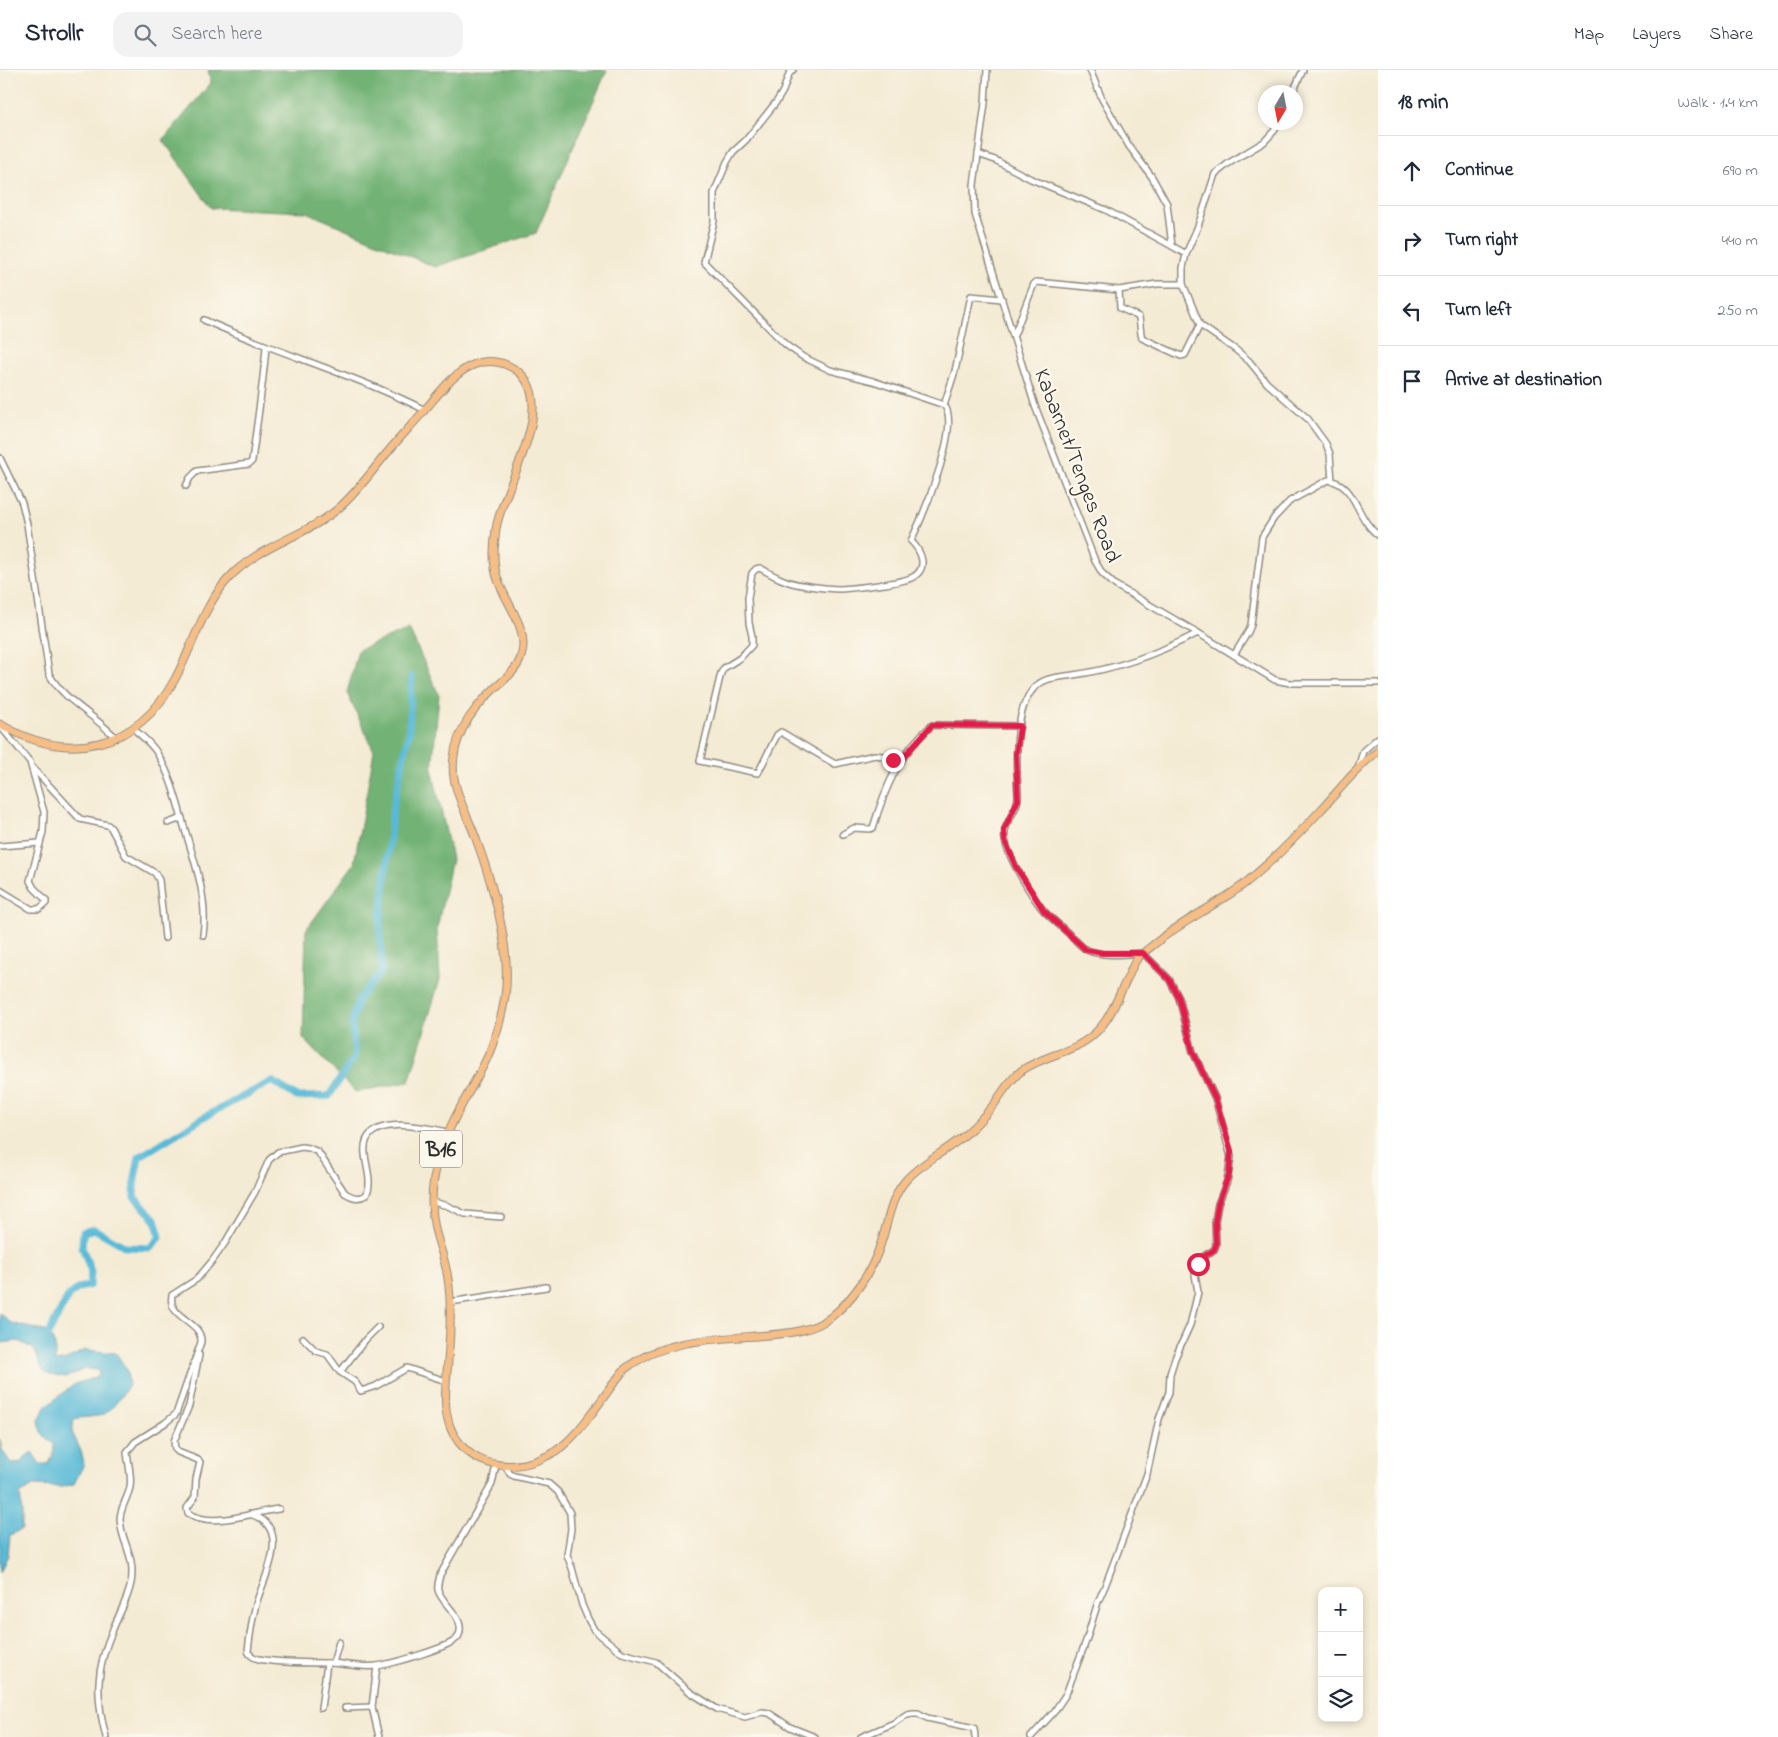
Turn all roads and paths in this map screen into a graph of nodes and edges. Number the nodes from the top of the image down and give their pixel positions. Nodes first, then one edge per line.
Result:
1 (793, 70) edge
2 (987, 70) edge
3 (1090, 70) edge
4 (1303, 70) edge
5 (1296, 85) edge
6 (1274, 130) edge
7 (978, 154) junction
8 (1172, 246) junction
9 (1186, 254) junction
10 (1183, 284) junction
11 (1119, 290) junction
12 (1002, 299) junction
13 (204, 320) dead end
14 (1200, 325) junction
15 (1014, 335) junction
16 (266, 347) junction
17 (944, 405) junction
18 (425, 410) junction
19 (0, 458) edge
20 (1332, 481) junction
21 (186, 486) dead end
22 (1378, 535) edge
23 (1198, 633) junction
24 (1234, 655) junction
25 (1378, 683) edge
26 (0, 725) edge
27 (1020, 726) junction
28 (133, 728) junction
29 (116, 738) junction
30 (1378, 738) edge
31 (1378, 751) edge
32 (898, 763) junction
33 (31, 766) junction
34 (1358, 769) junction
35 (182, 818) junction
36 (168, 824) dead end
37 (843, 834) dead end
38 (40, 843) junction
39 (0, 846) edge
40 (0, 890) edge
41 (203, 935) dead end
42 (166, 938) dead end
43 (1143, 953) junction
44 (447, 1132) junction
45 (433, 1202) junction
46 (500, 1217) dead end
47 (546, 1287) dead end
48 (450, 1302) junction
49 (378, 1327) dead end
50 (302, 1338) dead end
51 (199, 1350) junction
52 (340, 1372) junction
53 (446, 1381) junction
54 (496, 1465) junction
55 (506, 1467) junction
56 (280, 1509) dead end
57 (250, 1514) junction
58 (339, 1642) dead end
59 (330, 1663) junction
60 (377, 1666) junction
61 (372, 1707) junction
62 (322, 1708) dead end
63 (345, 1708) dead end
64 (106, 1737) edge
65 (379, 1737) edge
66 (815, 1737) edge
67 (861, 1737) edge
68 (975, 1737) edge
69 (1031, 1737) edge

1 - 17 street
2 - 7 street, Kabarnet/Tenges Road
3 - 8 street
4 - 5 street
6 - 9 street
7 - 8 street
7 - 12 street, Kabarnet/Tenges Road
8 - 9 street
9 - 10 street
10 - 11 street
10 - 14 street
11 - 14 street
11 - 15 street
12 - 15 street, Kabarnet/Tenges Road
12 - 17 street
13 - 16 street
14 - 20 street
15 - 23 street, Kabarnet/Tenges Road
16 - 18 street
16 - 21 street
17 - 32 street
18 - 28 main road, B16
18 - 44 main road, B16
19 - 29 street
20 - 22 street
20 - 24 street
23 - 24 street, Kabarnet/Tenges Road
23 - 27 street
24 - 25 street, Kabarnet/Tenges Road
26 - 29 main road, B16
26 - 33 street
27 - 32 street
27 - 43 street
28 - 29 main road, B16
28 - 35 street
30 - 34 street
31 - 34 main road, B16
32 - 37 street
33 - 38 street
33 - 42 street
34 - 43 main road, B16
35 - 36 street
35 - 41 street
38 - 39 street
38 - 40 street
43 - 55 main road, B16
43 - 69 street
44 - 45 main road, B16
44 - 51 street
45 - 46 street
45 - 48 main road, B16
47 - 48 street
48 - 53 main road, B16
49 - 52 street
50 - 52 street
51 - 57 street
51 - 64 street
52 - 53 street
53 - 54 main road, B16
54 - 55 main road, B16
54 - 60 street
55 - 66 street
56 - 57 street
57 - 59 street
58 - 59 street
59 - 60 street
59 - 62 street
60 - 61 street
61 - 63 street
61 - 65 street
67 - 68 street

